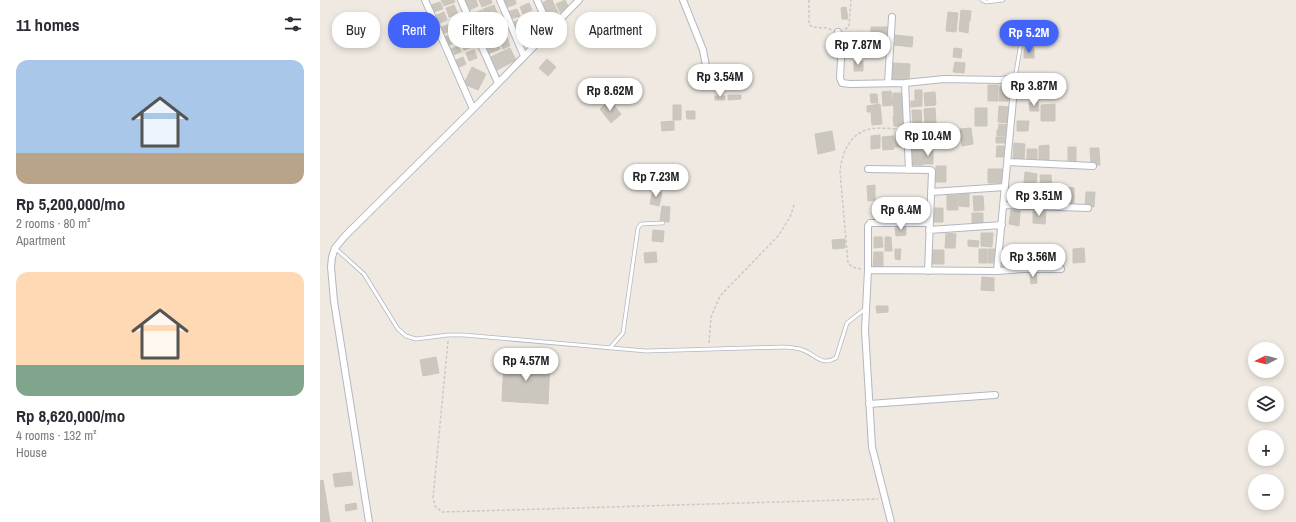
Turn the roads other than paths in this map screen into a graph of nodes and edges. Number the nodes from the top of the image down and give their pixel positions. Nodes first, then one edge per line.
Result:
1 (425, 0) edge
2 (461, 0) edge
3 (500, 0) edge
4 (537, 0) edge
5 (683, 0) edge
6 (982, 0) edge
7 (1003, 0) edge
8 (576, 2) edge
9 (542, 12) edge
10 (566, 12) edge
11 (892, 17) dead end
12 (838, 32) road end
13 (1023, 32) dead end
14 (532, 48) edge
15 (524, 56) junction
16 (1015, 78) junction
17 (709, 82) dead end
18 (498, 83) junction
19 (905, 83) junction
20 (888, 84) junction
21 (473, 109) junction
22 (907, 128) junction
23 (939, 128) dead end
24 (1008, 162) junction
25 (1093, 166) dead end
26 (868, 169) dead end
27 (909, 170) junction
28 (1006, 187) junction
29 (931, 192) junction
30 (1004, 205) junction
31 (1088, 208) dead end
32 (663, 223) dead end
33 (930, 223) junction
34 (1002, 225) junction
35 (929, 230) junction
36 (336, 248) junction
37 (1061, 268) dead end
38 (868, 270) junction
39 (928, 271) junction
40 (997, 271) junction
41 (866, 308) junction
42 (610, 348) junction
43 (995, 395) dead end
44 (869, 404) junction
45 (369, 522) edge
46 (891, 522) edge

1 - 21 street
2 - 18 street
3 - 15 street
4 - 9 street
5 - 17 street
6 - 7 lane
8 - 10 street
11 - 20 street
12 - 20 street
13 - 16 lane
14 - 15 street
15 - 18 street
16 - 19 street
16 - 24 street
18 - 21 street
19 - 20 street
19 - 22 street
21 - 36 street
22 - 23 street
22 - 27 street
24 - 25 street
24 - 28 street
26 - 27 street
27 - 29 street
28 - 29 street
28 - 30 street
29 - 33 street
30 - 31 street
30 - 34 street
32 - 42 lane
33 - 35 street
33 - 38 street
34 - 35 street
34 - 40 street
35 - 39 street
36 - 42 lane
36 - 45 street
37 - 40 street
38 - 39 street
38 - 41 street
39 - 40 street
41 - 42 lane
41 - 44 street
43 - 44 street
44 - 46 street

